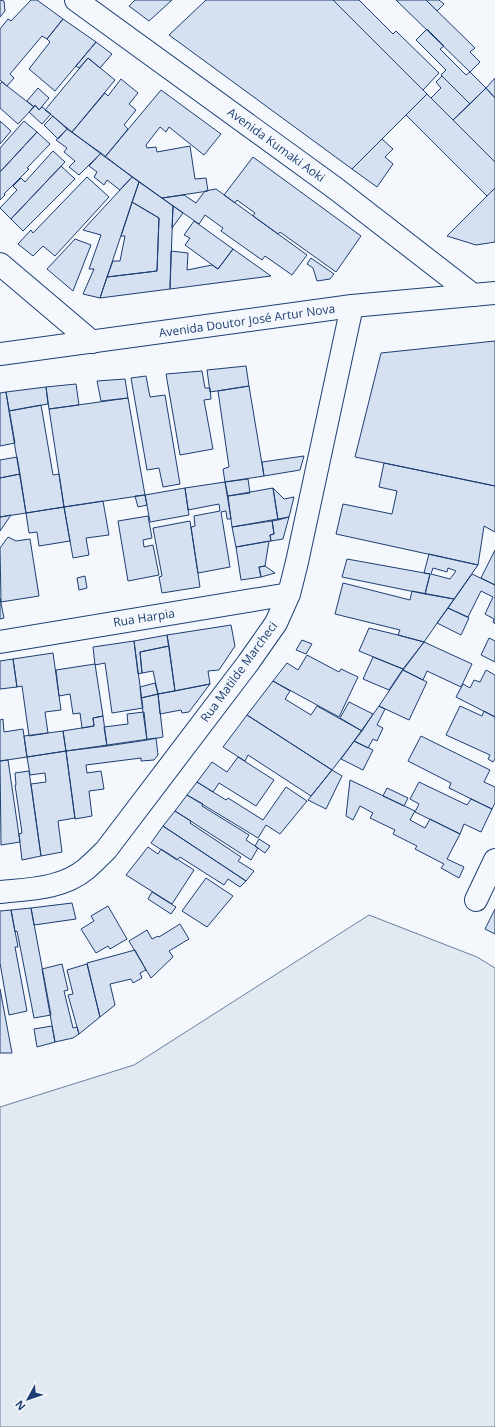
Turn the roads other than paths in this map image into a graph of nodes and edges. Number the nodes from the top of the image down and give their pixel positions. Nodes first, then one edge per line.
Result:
1 (76, 0) edge
2 (0, 264) edge
3 (495, 293) edge
4 (473, 295) junction
5 (352, 306) junction
6 (92, 342) junction
7 (0, 354) edge
8 (289, 594) junction
9 (0, 642) edge
10 (495, 860) edge
11 (0, 892) edge
12 (476, 900) dead end

1 - 4 street, Avenida Kumaki Aoki
2 - 6 street
3 - 4 street, Avenida Doutor José Artur Nova
4 - 5 street, Avenida Doutor José Artur Nova
5 - 6 street, Avenida Doutor José Artur Nova
5 - 8 street, Rua Matilde Marcheci
6 - 7 street, Avenida Doutor José Artur Nova
8 - 9 street, Rua Harpia
8 - 11 street, Rua Matilde Marcheci
10 - 12 street

